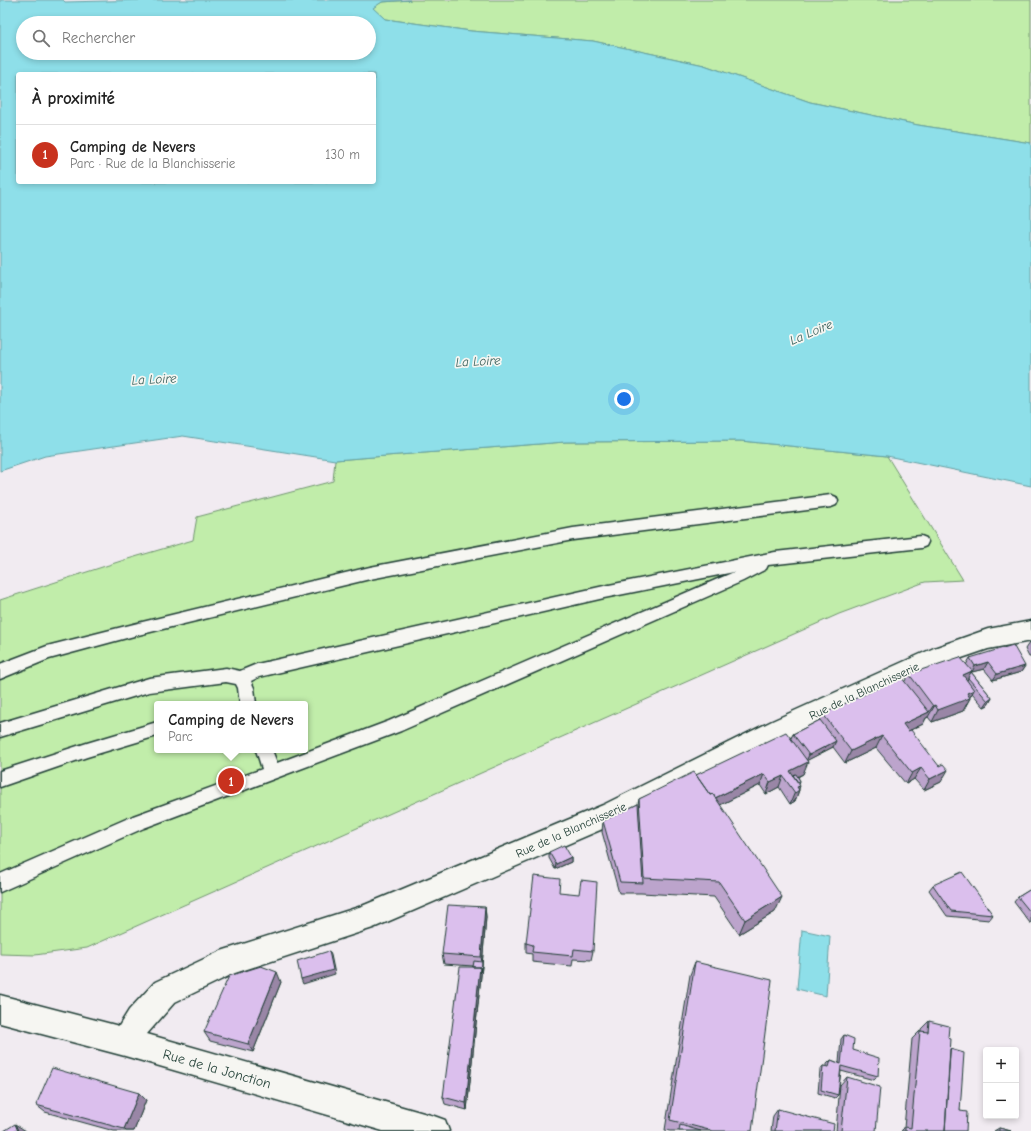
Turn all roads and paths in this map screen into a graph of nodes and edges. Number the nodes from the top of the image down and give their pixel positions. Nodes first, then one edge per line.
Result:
1 (831, 501) dead end
2 (921, 542) dead end
3 (775, 558) junction
4 (1031, 631) edge
5 (0, 672) edge
6 (241, 678) junction
7 (248, 701) edge
8 (0, 730) edge
9 (154, 730) edge
10 (265, 753) edge
11 (272, 773) junction
12 (0, 779) edge
13 (0, 883) edge
14 (0, 1009) edge
15 (125, 1042) junction
16 (434, 1131) edge

1 - 5 lane
2 - 3 lane
3 - 6 lane
3 - 11 lane
4 - 15 street, Rue de la Blanchisserie
6 - 7 lane
6 - 8 lane
9 - 12 lane
10 - 11 lane
11 - 13 lane
14 - 15 street, Rue de la Jonction
15 - 16 street, Rue de la Jonction

